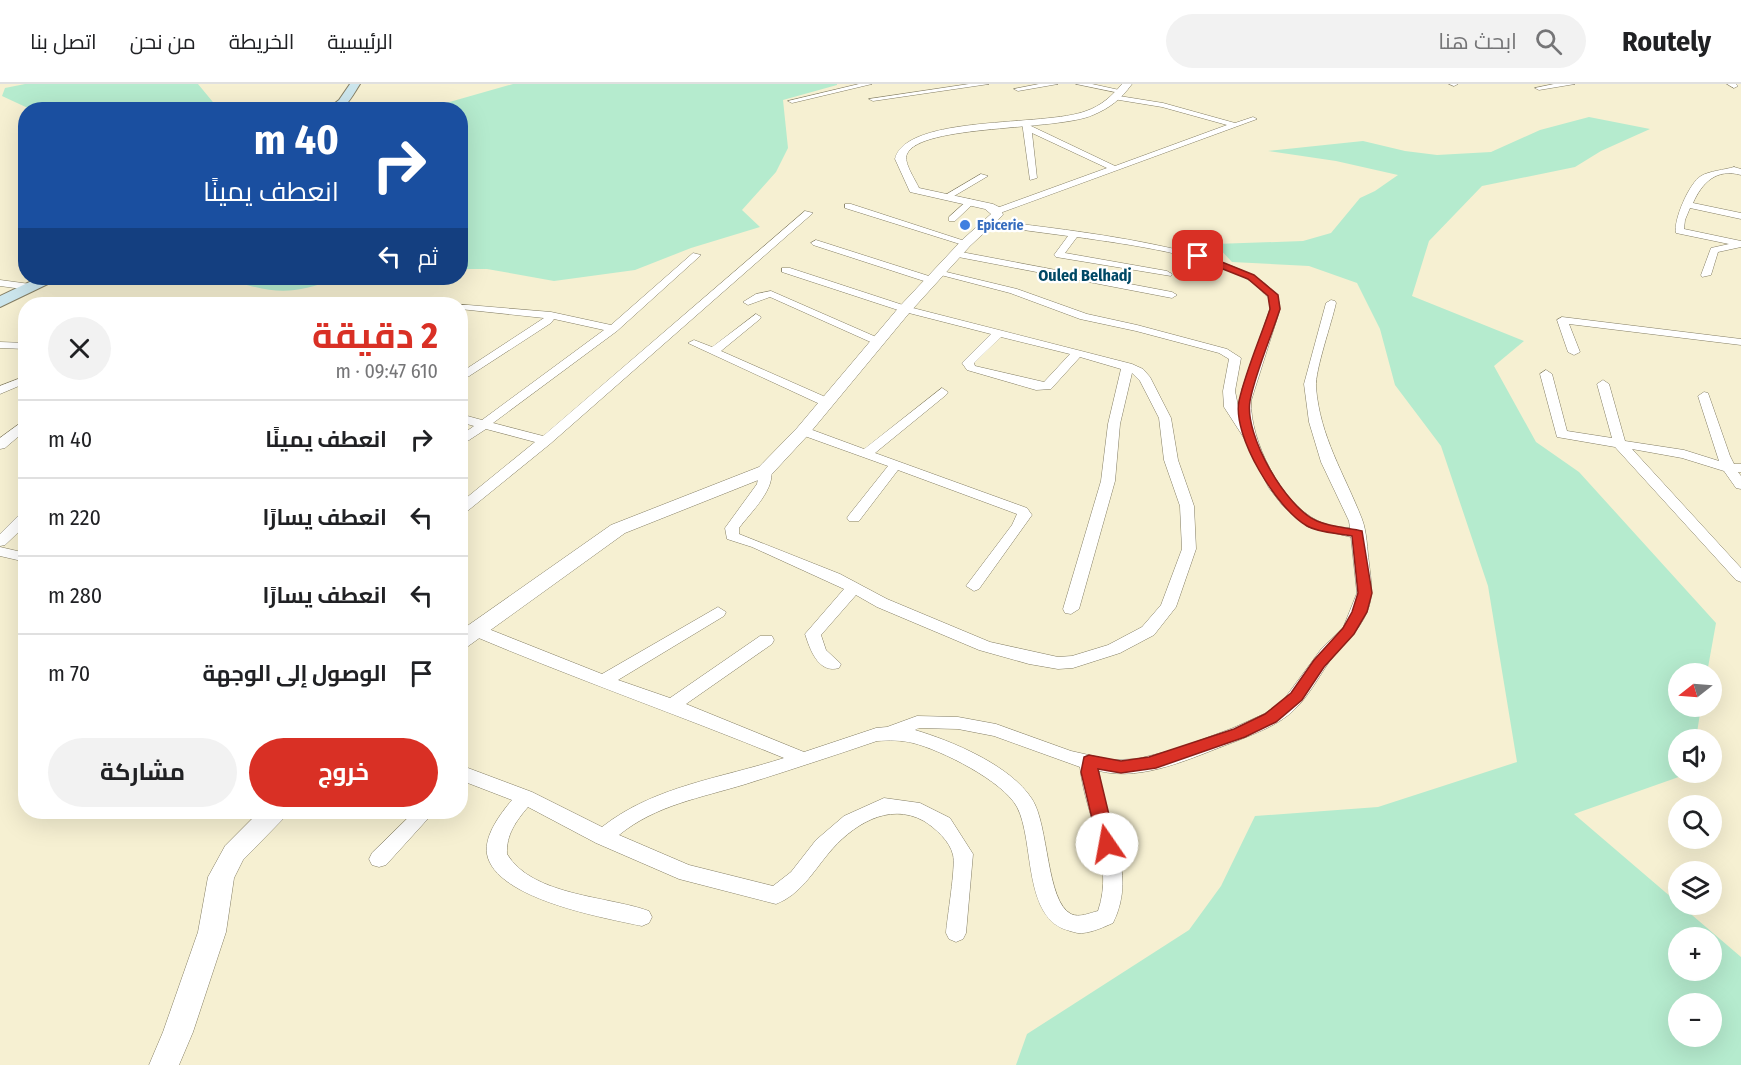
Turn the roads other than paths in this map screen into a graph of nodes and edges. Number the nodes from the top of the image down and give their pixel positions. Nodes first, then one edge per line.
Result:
1 (355, 84) edge
2 (868, 84) edge
3 (985, 84) edge
4 (1054, 84) edge
5 (1080, 84) edge
6 (1571, 84) edge
7 (1539, 88) dead end
8 (1018, 89) dead end
9 (1121, 91) edge
10 (873, 99) dead end
11 (792, 101) dead end
12 (343, 102) edge
13 (1237, 114) dead end
14 (1218, 119) junction
15 (1253, 119) dead end
16 (1235, 125) junction
17 (1027, 126) junction
18 (1115, 169) junction
19 (1741, 172) edge
20 (984, 176) dead end
21 (1034, 178) dead end
22 (946, 197) junction
23 (972, 201) junction
24 (1689, 205) junction
25 (848, 206) dead end
26 (808, 213) dead end
27 (1741, 216) edge
28 (992, 217) junction
29 (952, 219) dead end
30 (1073, 236) junction
31 (816, 243) dead end
32 (1741, 245) edge
33 (961, 248) junction
34 (696, 255) dead end
35 (786, 270) dead end
36 (1167, 274) dead end
37 (1706, 274) dead end
38 (934, 276) junction
39 (0, 283) edge
40 (34, 285) edge
41 (30, 287) junction
42 (1172, 294) dead end
43 (0, 302) edge
44 (748, 302) dead end
45 (1331, 303) dead end
46 (468, 307) edge
47 (905, 309) junction
48 (551, 315) junction
49 (756, 317) dead end
50 (613, 329) junction
51 (997, 334) junction
52 (879, 342) junction
53 (1741, 342) edge
54 (694, 343) dead end
55 (1, 346) edge
56 (18, 346) edge
57 (714, 351) junction
58 (1574, 352) dead end
59 (1078, 353) junction
60 (1128, 366) junction
61 (468, 374) edge
62 (1546, 374) dead end
63 (18, 382) edge
64 (1603, 384) dead end
65 (0, 390) edge
66 (942, 392) dead end
67 (1704, 396) dead end
68 (826, 402) junction
69 (468, 420) edge
70 (484, 424) junction
71 (18, 430) edge
72 (803, 431) junction
73 (1248, 435) junction
74 (468, 436) edge
75 (545, 441) junction
76 (1620, 444) junction
77 (0, 445) edge
78 (866, 454) junction
79 (896, 464) junction
80 (1727, 468) junction
81 (1741, 468) edge
82 (765, 471) junction
83 (1741, 485) edge
84 (468, 504) edge
85 (854, 518) dead end
86 (18, 524) edge
87 (1358, 534) junction
88 (0, 542) edge
89 (0, 551) edge
90 (18, 556) edge
91 (1741, 577) edge
92 (974, 586) dead end
93 (854, 587) junction
94 (1071, 609) dead end
95 (718, 612) dead end
96 (475, 630) junction
97 (468, 636) edge
98 (766, 640) dead end
99 (834, 664) dead end
100 (604, 681) junction
101 (671, 706) junction
102 (891, 733) junction
103 (804, 759) junction
104 (1089, 761) junction
105 (468, 775) edge
106 (525, 797) junction
107 (267, 819) edge
108 (417, 819) edge
109 (603, 837) junction
110 (380, 859) dead end
111 (642, 917) dead end
112 (956, 933) dead end
113 (164, 1065) edge

1 - 12 main road
2 - 11 street
3 - 10 street
4 - 8 street
5 - 9 street
6 - 7 street
9 - 14 street
9 - 17 street
13 - 14 street
14 - 16 street
15 - 16 street
16 - 18 street
17 - 18 street
17 - 21 street
17 - 22 street
18 - 28 street
19 - 24 street
20 - 22 street
22 - 23 street
23 - 28 street
23 - 29 street
24 - 27 street
24 - 32 street
25 - 33 street
26 - 75 street
28 - 30 street
28 - 33 street
30 - 36 street
30 - 73 street
31 - 38 street
32 - 37 street
33 - 38 street
33 - 42 street
34 - 50 street
35 - 47 street
38 - 47 street
38 - 73 street
39 - 41 street
40 - 41 main road
41 - 43 main road
44 - 52 street
45 - 87 street
46 - 48 street
47 - 51 street
47 - 52 street
48 - 50 street
48 - 61 street
49 - 57 street
50 - 70 street
51 - 59 street
51 - 59 street
52 - 68 street
53 - 58 street
54 - 57 street
55 - 56 street
57 - 68 street
59 - 60 street
60 - 93 street
60 - 94 street
62 - 76 street
63 - 65 street
64 - 76 street
66 - 78 street
67 - 80 street
68 - 72 street
69 - 70 street
70 - 74 street
70 - 75 street
71 - 77 street
72 - 78 street
72 - 82 street
73 - 87 street
75 - 84 street
76 - 80 street
76 - 91 street
78 - 79 street
79 - 85 street
79 - 92 street
80 - 81 street
80 - 83 street
82 - 93 street
82 - 96 street
86 - 88 street
87 - 104 street
89 - 90 street
93 - 99 street
95 - 100 street
96 - 97 street
96 - 100 street
98 - 101 street
100 - 101 street
101 - 103 street
102 - 103 street
102 - 104 street
102 - 104 street
103 - 109 street
105 - 106 street
106 - 109 street
106 - 111 street
107 - 113 street
108 - 110 street
109 - 112 street

